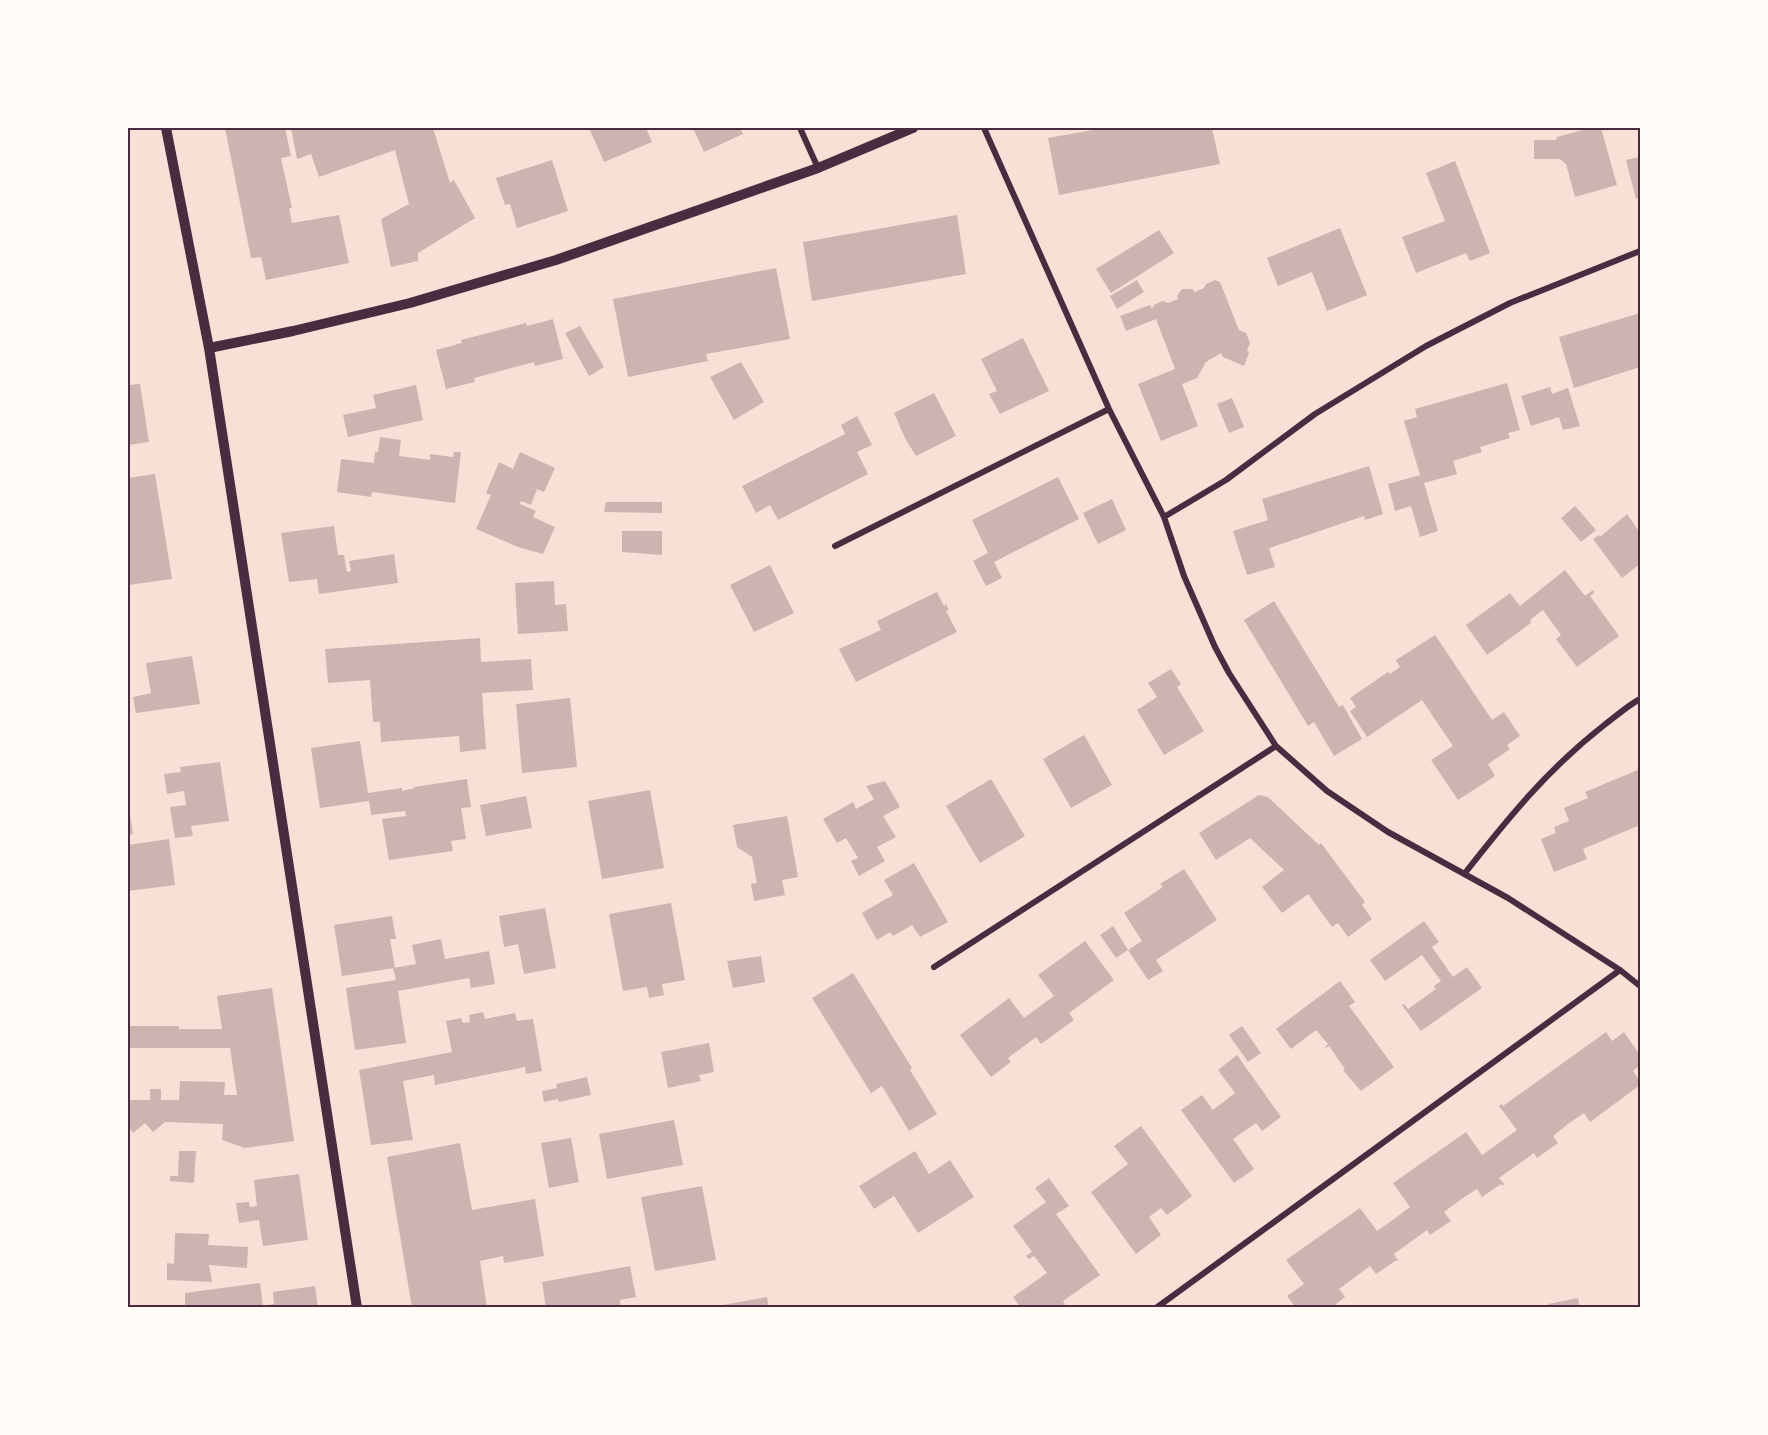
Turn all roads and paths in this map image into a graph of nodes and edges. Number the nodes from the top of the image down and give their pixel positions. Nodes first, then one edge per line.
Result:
1 (166, 128) edge
2 (800, 128) edge
3 (913, 128) edge
4 (984, 128) edge
5 (818, 168) junction
6 (1641, 251) edge
7 (209, 348) junction
8 (1109, 409) junction
9 (1164, 517) junction
10 (835, 546) dead end
11 (1641, 699) edge
12 (1276, 746) junction
13 (1465, 873) junction
14 (934, 967) dead end
15 (1620, 970) junction
16 (1641, 986) edge
17 (357, 1308) edge
18 (1156, 1308) edge

1 - 7 street
2 - 5 street
3 - 5 street
4 - 8 street
5 - 7 street
6 - 9 street
7 - 17 street
8 - 9 street
8 - 10 street
9 - 12 street
11 - 13 street
12 - 13 street
12 - 14 street
13 - 15 street
15 - 16 street
15 - 18 street

